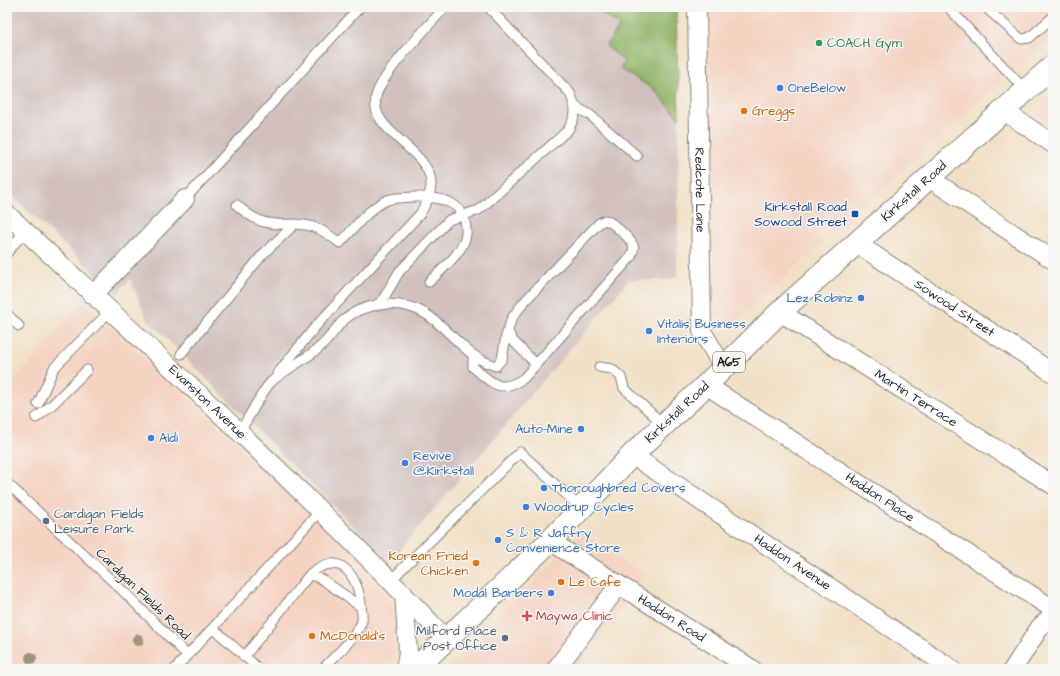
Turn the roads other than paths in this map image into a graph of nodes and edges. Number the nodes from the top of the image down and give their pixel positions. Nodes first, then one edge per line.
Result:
1 (445, 7) edge
2 (488, 7) edge
3 (697, 7) edge
4 (948, 7) edge
5 (985, 7) edge
6 (356, 9) edge
7 (1053, 17) edge
8 (1053, 66) edge
9 (1026, 91) junction
10 (576, 107) junction
11 (1004, 111) junction
12 (1053, 144) edge
13 (637, 156) dead end
14 (929, 178) junction
15 (429, 196) junction
16 (185, 198) joint
17 (237, 206) dead end
18 (7, 214) edge
19 (463, 215) junction
20 (295, 224) junction
21 (25, 231) junction
22 (856, 243) junction
23 (7, 253) edge
24 (1053, 260) edge
25 (429, 282) dead end
26 (93, 295) junction
27 (376, 305) junction
28 (110, 311) junction
29 (780, 312) junction
30 (7, 314) edge
31 (20, 326) dead end
32 (508, 332) junction
33 (182, 354) dead end
34 (473, 357) junction
35 (536, 364) junction
36 (598, 367) dead end
37 (724, 367) junction
38 (87, 370) dead end
39 (1053, 373) edge
40 (270, 383) junction
41 (706, 385) junction
42 (38, 404) dead end
43 (36, 418) dead end
44 (664, 425) junction
45 (239, 433) junction
46 (632, 455) junction
47 (7, 483) edge
48 (1053, 485) edge
49 (581, 508) junction
50 (320, 511) junction
51 (550, 541) junction
52 (310, 574) junction
53 (391, 580) junction
54 (619, 585) junction
55 (404, 594) junction
56 (361, 607) junction
57 (1053, 609) edge
58 (1053, 615) edge
59 (213, 628) junction
60 (446, 639) junction
61 (188, 656) junction
62 (244, 657) junction
63 (175, 669) edge
64 (259, 669) edge
65 (323, 669) edge
66 (405, 669) edge
67 (415, 669) edge
68 (556, 669) edge
69 (752, 669) edge
70 (952, 669) edge
71 (1013, 669) edge

1 - 15 lane
2 - 10 lane
3 - 37 street, Redcote Lane
4 - 9 lane
5 - 7 lane
6 - 16 lane
8 - 9 main road, Kirkstall Road / A65
9 - 11 main road, Kirkstall Road / A65
10 - 13 lane
10 - 19 lane
11 - 12 street
11 - 14 main road, Kirkstall Road / A65
14 - 22 main road, Kirkstall Road / A65
14 - 24 street
15 - 19 lane
15 - 20 lane
15 - 40 lane
16 - 26 street
17 - 20 lane
18 - 21 street, Evanston Avenue
19 - 25 lane
19 - 27 lane
20 - 33 lane
21 - 23 lane
21 - 26 street, Evanston Avenue
22 - 29 main road, Kirkstall Road / A65
22 - 39 street, Sowood Street
26 - 28 street, Evanston Avenue
27 - 34 lane
27 - 40 lane
28 - 42 lane
28 - 45 street, Evanston Avenue
29 - 37 main road, Kirkstall Road / A65
29 - 48 street, Martin Terrace
30 - 31 lane
32 - 34 lane
32 - 35 lane
32 - 35 lane
34 - 35 lane
36 - 44 lane
37 - 41 main road, Kirkstall Road / A65
38 - 43 lane
40 - 45 lane
41 - 44 main road, Kirkstall Road / A65
41 - 57 street, Haddon Place
44 - 46 main road, Kirkstall Road / A65
45 - 50 street, Evanston Avenue
46 - 49 main road, Kirkstall Road / A65
46 - 70 street, Haddon Avenue
47 - 61 lane, Cardigan Fields Road
49 - 51 main road, Kirkstall Road / A65
49 - 53 lane
50 - 53 street, Evanston Avenue
50 - 59 lane, Cardigan Fields Road
51 - 54 street, Haddon Road
51 - 60 main road, Kirkstall Road / A65
52 - 56 lane
52 - 56 lane
52 - 62 lane
53 - 55 street, Evanston Avenue
54 - 68 street
54 - 69 street, Haddon Road
55 - 60 street, Evanston Avenue
55 - 66 street
56 - 65 lane
58 - 71 street
59 - 61 lane, Cardigan Fields Road
59 - 62 lane
60 - 67 main road, Kirkstall Road / A65
61 - 63 lane
62 - 64 lane

